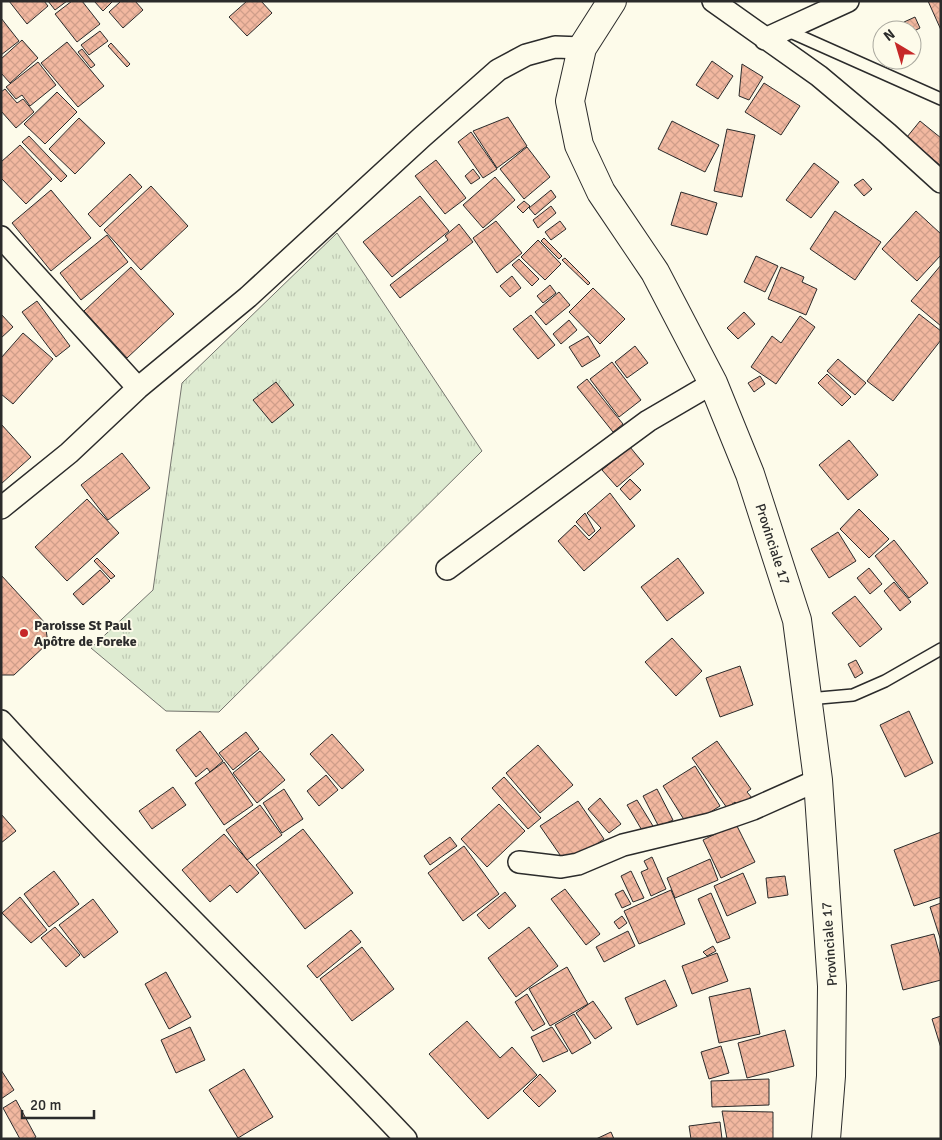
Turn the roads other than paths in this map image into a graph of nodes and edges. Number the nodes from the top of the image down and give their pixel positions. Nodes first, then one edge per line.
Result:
1 (611, 1) edge
2 (714, 1) edge
3 (848, 1) edge
4 (784, 29) junction
5 (765, 39) junction
6 (582, 48) junction
7 (941, 99) edge
8 (941, 182) edge
9 (1, 237) edge
10 (713, 383) junction
11 (138, 388) junction
12 (1, 508) edge
13 (447, 568) dead end
14 (941, 649) edge
15 (808, 699) junction
16 (1, 721) edge
17 (818, 780) junction
18 (519, 862) dead end
19 (406, 1139) edge
20 (826, 1139) edge

1 - 6 main road, Provinciale 17
2 - 5 street
3 - 4 street
4 - 5 street
4 - 7 lane
5 - 8 street
6 - 10 main road, Provinciale 17
6 - 11 street
9 - 11 street
10 - 13 street
10 - 15 main road, Provinciale 17
11 - 12 street
14 - 15 lane
15 - 17 main road, Provinciale 17
16 - 19 street
17 - 18 street
17 - 20 main road, Provinciale 17

